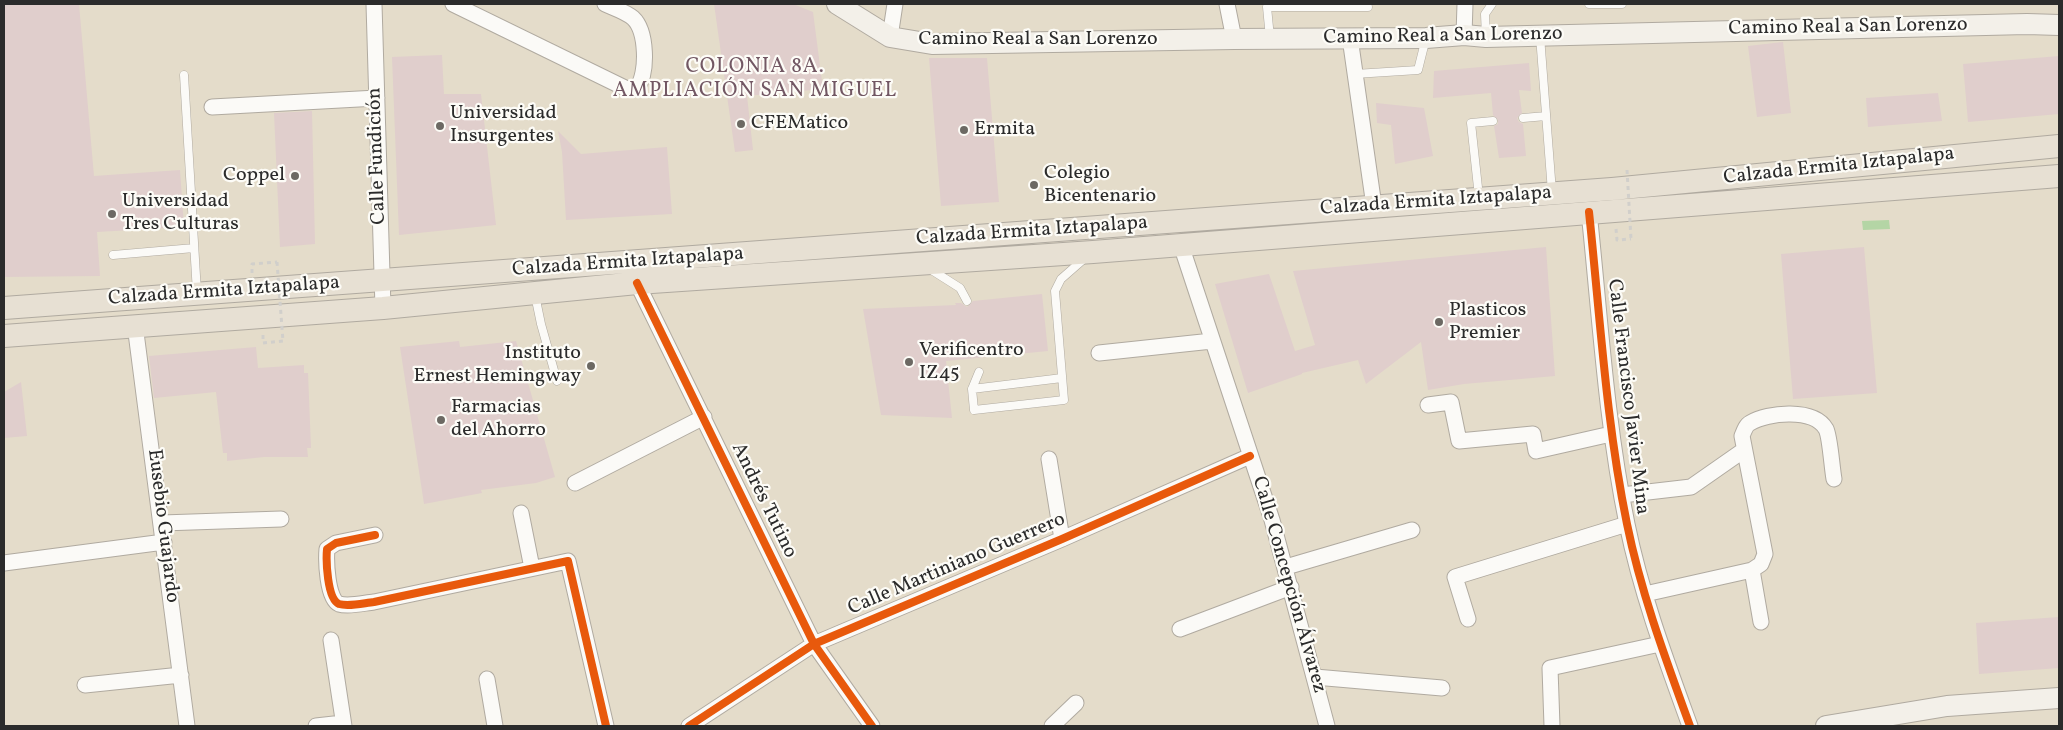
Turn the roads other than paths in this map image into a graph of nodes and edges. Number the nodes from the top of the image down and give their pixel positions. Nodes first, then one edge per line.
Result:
1 (374, 4) edge
2 (453, 4) edge
3 (605, 4) edge
4 (837, 4) edge
5 (895, 4) edge
6 (1228, 4) edge
7 (1465, 4) edge
8 (1492, 4) edge
9 (1589, 4) edge
10 (1622, 4) edge
11 (1368, 7) dead end
12 (2059, 25) edge
13 (1464, 36) junction
14 (1540, 36) junction
15 (890, 37) junction
16 (1486, 37) junction
17 (1270, 38) junction
18 (1350, 38) junction
19 (1426, 38) junction
20 (1234, 39) junction
21 (1355, 74) junction
22 (184, 75) dead end
23 (377, 98) junction
24 (212, 107) dead end
25 (1546, 116) junction
26 (1522, 118) dead end
27 (1493, 121) dead end
28 (2059, 146) edge
29 (2059, 176) edge
30 (1552, 194) junction
31 (1479, 199) junction
32 (1374, 206) junction
33 (1589, 212) junction
34 (1180, 245) junction
35 (194, 248) junction
36 (1093, 252) junction
37 (113, 255) dead end
38 (922, 264) junction
39 (382, 281) junction
40 (637, 283) junction
41 (534, 293) junction
42 (197, 294) junction
43 (967, 301) dead end
44 (4, 308) edge
45 (383, 308) junction
46 (135, 325) junction
47 (4, 336) edge
48 (1212, 341) junction
49 (1099, 353) dead end
50 (979, 372) dead end
51 (1062, 378) junction
52 (557, 381) dead end
53 (972, 389) junction
54 (1428, 405) dead end
55 (704, 417) junction
56 (1611, 434) junction
57 (1744, 450) junction
58 (1250, 456) junction
59 (1049, 459) dead end
60 (1834, 479) dead end
61 (575, 483) dead end
62 (1622, 495) junction
63 (521, 513) dead end
64 (281, 519) dead end
65 (162, 523) junction
66 (1627, 524) junction
67 (1412, 530) dead end
68 (375, 534) dead end
69 (1062, 538) junction
70 (164, 542) junction
71 (4, 563) edge
72 (1286, 567) junction
73 (532, 568) junction
74 (1752, 570) junction
75 (1291, 588) junction
76 (1645, 594) junction
77 (1468, 619) dead end
78 (1761, 622) dead end
79 (1180, 629) dead end
80 (331, 640) dead end
81 (814, 644) junction
82 (1660, 644) junction
83 (181, 675) junction
84 (1315, 677) junction
85 (486, 680) dead end
86 (85, 685) dead end
87 (1442, 688) dead end
88 (2059, 698) edge
89 (1076, 703) dead end
90 (344, 725) edge
91 (188, 726) edge
92 (316, 726) edge
93 (495, 726) edge
94 (606, 726) edge
95 (689, 726) edge
96 (872, 726) edge
97 (1052, 726) edge
98 (1327, 726) edge
99 (1552, 726) edge
100 (1690, 726) edge
101 (1826, 726) edge

1 - 23 street, Calle Fundición
2 - 3 street
4 - 15 main road, Camino Real a San Lorenzo
5 - 15 street
6 - 20 street
7 - 13 street
8 - 16 lane
9 - 10 lane
11 - 17 lane
12 - 14 main road, Camino Real a San Lorenzo
13 - 16 main road, Camino Real a San Lorenzo
13 - 19 main road, Camino Real a San Lorenzo
14 - 16 main road, Camino Real a San Lorenzo
14 - 25 lane
15 - 20 main road, Camino Real a San Lorenzo
17 - 18 main road, Camino Real a San Lorenzo
17 - 20 main road, Camino Real a San Lorenzo
18 - 19 main road, Camino Real a San Lorenzo
18 - 21 street
19 - 21 lane
21 - 32 street
22 - 35 lane
23 - 24 street
23 - 39 street, Calle Fundición
25 - 26 lane
25 - 30 lane
27 - 31 lane
28 - 30 main road, Calzada Ermita Iztapalapa
29 - 33 main road, Calzada Ermita Iztapalapa
30 - 31 main road, Calzada Ermita Iztapalapa
31 - 32 main road, Calzada Ermita Iztapalapa
32 - 39 main road, Calzada Ermita Iztapalapa
33 - 34 main road, Calzada Ermita Iztapalapa
33 - 56 street, Calle Francisco Javier Mina
34 - 36 main road, Calzada Ermita Iztapalapa
34 - 48 street, Calle Concepción Álvarez
35 - 37 lane
35 - 42 lane
36 - 38 main road, Calzada Ermita Iztapalapa
36 - 51 lane
38 - 40 main road, Calzada Ermita Iztapalapa
38 - 43 lane
39 - 42 main road, Calzada Ermita Iztapalapa
39 - 45 street, Calle Fundición
40 - 41 main road, Calzada Ermita Iztapalapa
40 - 55 street, Andrés Tutino
41 - 45 main road, Calzada Ermita Iztapalapa
41 - 52 lane
42 - 44 main road, Calzada Ermita Iztapalapa
45 - 46 main road, Calzada Ermita Iztapalapa
46 - 47 main road, Calzada Ermita Iztapalapa
46 - 65 street, Eusebio Guajardo
48 - 49 street
48 - 58 street, Calle Concepción Álvarez
50 - 53 lane
51 - 53 lane
51 - 53 lane
54 - 56 street
55 - 61 street
55 - 81 street, Andrés Tutino
56 - 62 street, Calle Francisco Javier Mina
57 - 60 street
57 - 62 street
57 - 74 street
58 - 69 street, Calle Martiniano Guerrero
58 - 72 street, Calle Concepción Álvarez
59 - 69 street
62 - 66 street, Calle Francisco Javier Mina
63 - 73 street
64 - 65 street
65 - 70 street, Eusebio Guajardo
66 - 76 street, Calle Francisco Javier Mina
66 - 77 street
67 - 72 street
68 - 73 street
69 - 81 street, Calle Martiniano Guerrero
70 - 71 street
70 - 83 street, Eusebio Guajardo
72 - 75 street, Calle Concepción Álvarez
73 - 94 street
74 - 76 street
74 - 78 street
75 - 79 street
75 - 84 street, Calle Concepción Álvarez
76 - 82 street, Calle Francisco Javier Mina
80 - 90 street
81 - 95 street, Calle Martiniano Guerrero
81 - 96 street, Andrés Tutino
82 - 99 street
82 - 100 street, Calle Francisco Javier Mina
83 - 86 street
83 - 91 street, Eusebio Guajardo
84 - 87 street
84 - 98 street, Calle Concepción Álvarez
85 - 93 street
88 - 101 main road
89 - 97 street
90 - 92 street

